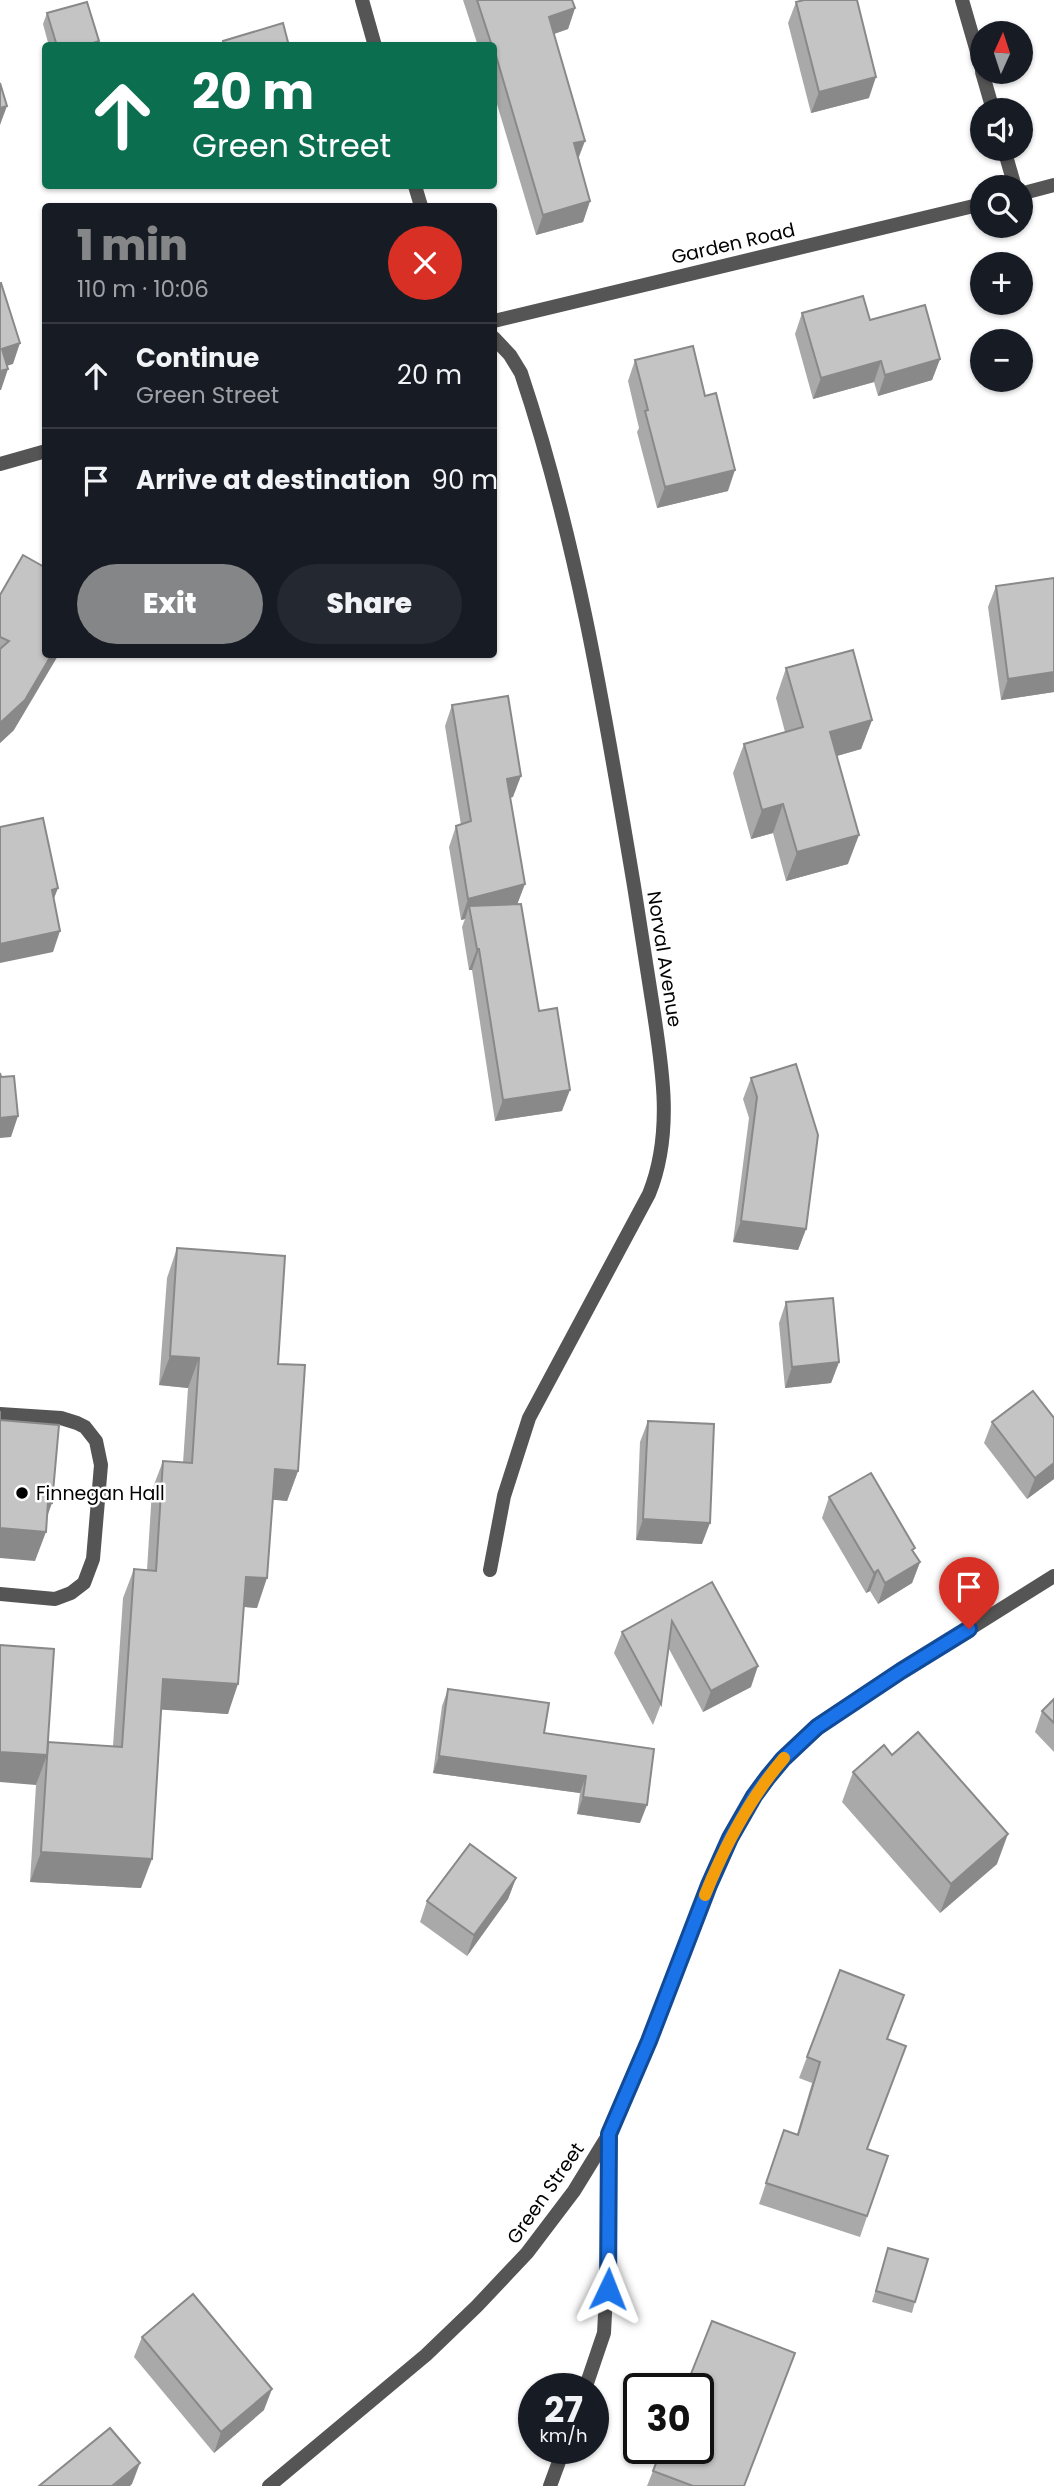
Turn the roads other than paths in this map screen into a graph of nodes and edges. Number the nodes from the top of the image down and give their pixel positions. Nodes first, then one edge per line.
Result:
1 (362, 0) edge
2 (962, 0) edge
3 (970, 28) edge
4 (374, 42) edge
5 (1054, 185) edge
6 (1033, 191) edge
7 (970, 207) edge
8 (497, 320) edge
9 (497, 341) edge
10 (42, 452) edge
11 (0, 464) edge
12 (0, 1414) edge
13 (490, 1570) dead end
14 (1054, 1576) edge
15 (0, 1594) edge
16 (609, 2134) junction
17 (590, 2373) edge
18 (558, 2464) edge
19 (269, 2486) edge
20 (550, 2486) edge

1 - 4 street
2 - 3 street
5 - 6 street
7 - 8 street, Garden Road
9 - 13 street, Norval Avenue
10 - 11 street
12 - 15 street
14 - 16 street, Green Street
16 - 17 street
16 - 19 street, Green Street
18 - 20 street

